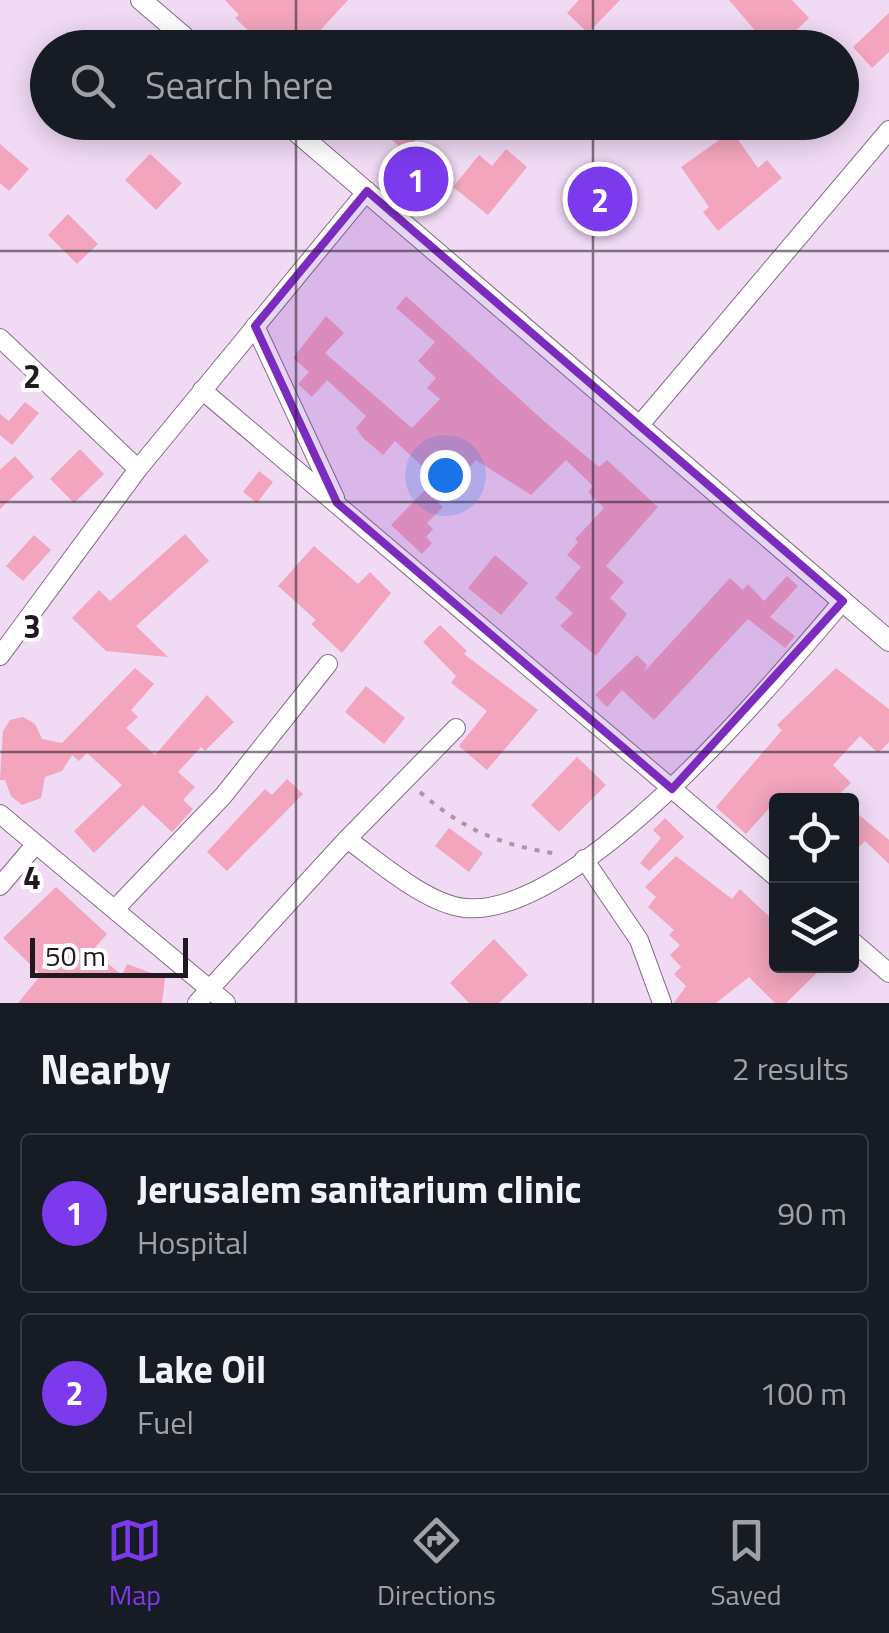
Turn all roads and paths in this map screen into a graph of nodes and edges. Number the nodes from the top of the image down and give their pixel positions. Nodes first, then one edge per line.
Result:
1 (142, 0) edge
2 (176, 30) edge
3 (889, 130) edge
4 (306, 140) edge
5 (367, 191) junction
6 (255, 326) junction
7 (0, 338) edge
8 (202, 390) junction
9 (638, 427) junction
10 (138, 469) junction
11 (337, 503) junction
12 (843, 601) junction
13 (889, 641) edge
14 (0, 656) edge
15 (328, 664) dead end
16 (456, 728) dead end
17 (406, 778) junction
18 (672, 788) junction
19 (0, 814) edge
20 (347, 838) junction
21 (35, 845) junction
22 (584, 859) junction
23 (769, 871) edge
24 (0, 886) edge
25 (115, 910) junction
26 (859, 947) edge
27 (889, 973) edge
28 (204, 996) edge
29 (226, 1003) edge
30 (662, 1003) edge

1 - 2 street
3 - 9 street
4 - 5 street
5 - 6 street
5 - 9 street
6 - 8 street
6 - 11 street
7 - 10 street
8 - 10 street
8 - 11 street
9 - 12 street
10 - 14 street
11 - 18 street
12 - 13 street
12 - 18 street
15 - 25 street
16 - 17 street
17 - 20 street
17 - 22 path
18 - 22 street
18 - 23 street
19 - 21 street
20 - 22 street
20 - 28 street
21 - 24 street
21 - 25 street
22 - 30 street
25 - 28 street
26 - 27 street
28 - 29 street

